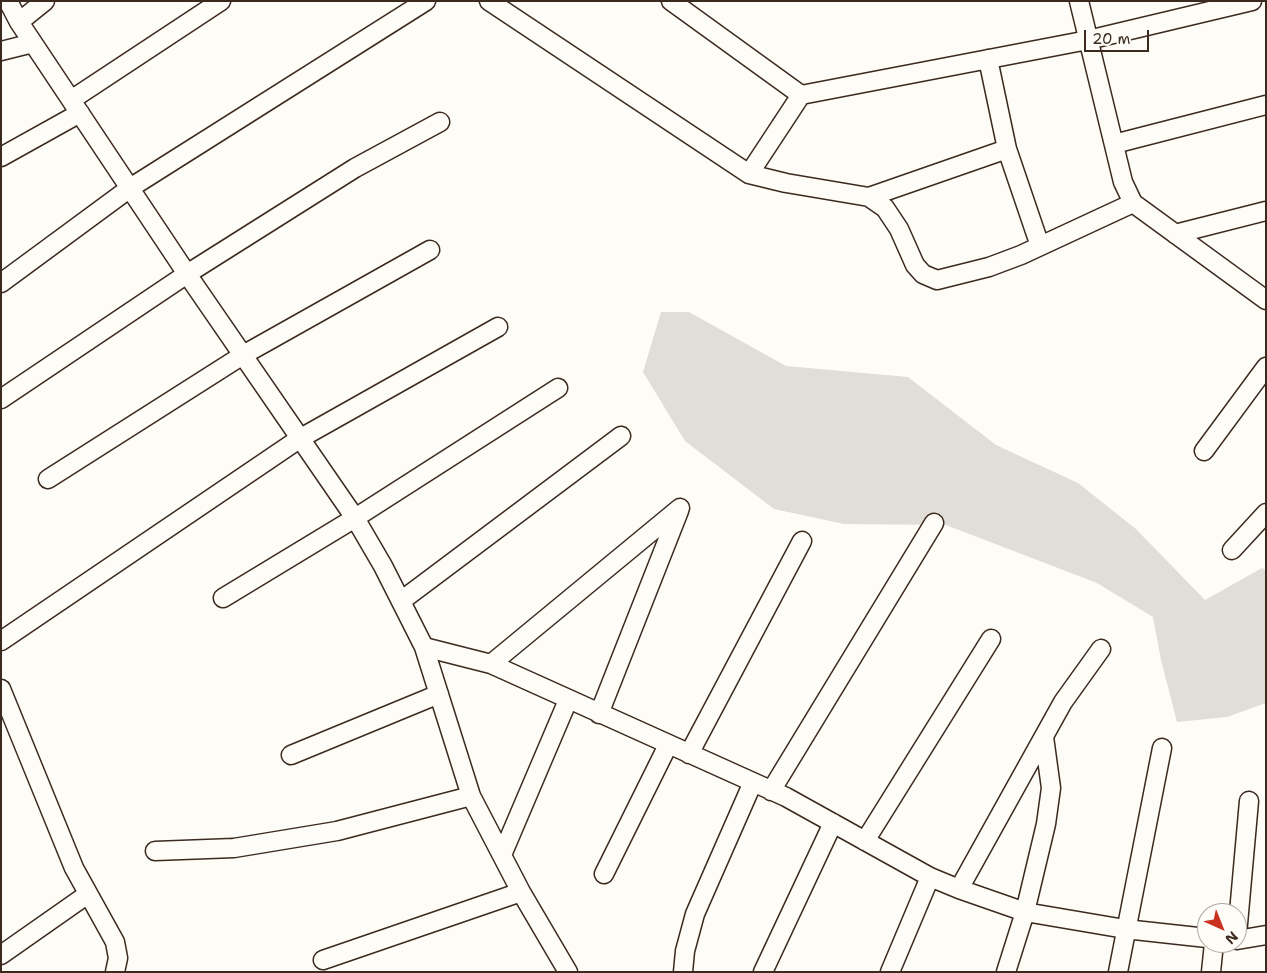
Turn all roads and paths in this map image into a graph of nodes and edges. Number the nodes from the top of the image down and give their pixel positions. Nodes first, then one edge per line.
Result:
1 (8, 1) edge
2 (45, 1) edge
3 (221, 1) edge
4 (426, 1) edge
5 (489, 1) edge
6 (671, 1) edge
7 (1079, 1) edge
8 (1252, 1) edge
9 (19, 22) junction
10 (1088, 40) junction
11 (33, 43) junction
12 (1, 51) edge
13 (988, 59) junction
14 (801, 95) junction
15 (1266, 105) edge
16 (75, 107) junction
17 (440, 122) dead end
18 (1114, 144) junction
19 (1007, 149) junction
20 (1, 157) edge
21 (749, 174) junction
22 (130, 188) junction
23 (869, 197) junction
24 (1133, 203) junction
25 (1266, 211) edge
26 (1176, 234) junction
27 (1040, 246) junction
28 (430, 250) dead end
29 (187, 274) junction
30 (1, 283) edge
31 (1266, 300) edge
32 (498, 327) dead end
33 (242, 355) junction
34 (1266, 367) edge
35 (558, 388) dead end
36 (1, 398) edge
37 (621, 436) dead end
38 (299, 439) junction
39 (1204, 451) dead end
40 (48, 479) dead end
41 (1266, 514) edge
42 (355, 518) junction
43 (934, 523) dead end
44 (802, 541) dead end
45 (1232, 550) dead end
46 (223, 598) dead end
47 (400, 601) junction
48 (991, 639) dead end
49 (1, 641) edge
50 (424, 647) junction
51 (1101, 649) dead end
52 (491, 664) junction
53 (1, 690) edge
54 (439, 694) junction
55 (568, 700) junction
56 (599, 714) junction
57 (1044, 737) junction
58 (668, 745) junction
59 (1162, 748) dead end
60 (689, 754) junction
61 (291, 755) dead end
62 (753, 782) junction
63 (772, 791) junction
64 (471, 796) junction
65 (1249, 801) dead end
66 (833, 824) junction
67 (865, 842) junction
68 (155, 851) dead end
69 (502, 855) junction
70 (604, 874) dead end
71 (930, 877) junction
72 (959, 889) junction
73 (521, 892) junction
74 (88, 894) junction
75 (1240, 903) edge
76 (1025, 912) junction
77 (1126, 929) junction
78 (1266, 935) edge
79 (1197, 937) edge
80 (1247, 938) edge
81 (1213, 953) edge
82 (1, 955) edge
83 (323, 960) dead end
84 (115, 972) edge
85 (568, 972) edge
86 (683, 972) edge
87 (763, 972) edge
88 (890, 972) edge
89 (1006, 972) edge
90 (1118, 972) edge
91 (1211, 972) edge

1 - 9 street
2 - 9 street
3 - 16 street
4 - 22 street
5 - 21 street
6 - 14 street
7 - 10 street
8 - 10 street
9 - 11 street
10 - 13 street
10 - 18 street
11 - 12 street
11 - 16 street
13 - 14 street
13 - 19 street
14 - 21 street
15 - 18 street
16 - 20 street
16 - 22 street
17 - 29 street
18 - 24 street
19 - 23 street
19 - 27 street
21 - 23 street
22 - 29 street
22 - 30 street
23 - 27 street
24 - 26 street
24 - 27 street
25 - 26 street
26 - 31 street
28 - 33 street
29 - 33 street
29 - 36 street
32 - 38 street
33 - 38 street
33 - 40 street
34 - 39 street
35 - 42 street
37 - 47 street
38 - 42 street
38 - 49 street
41 - 45 street
42 - 46 street
42 - 47 street
43 - 63 street
44 - 60 street
47 - 50 street
48 - 67 street
50 - 52 street
50 - 54 street
51 - 57 street
52 - 55 street
52 - 56 street
53 - 74 street
54 - 61 street
54 - 64 street
55 - 56 street
55 - 69 street
56 - 58 street
57 - 72 street
57 - 76 street
58 - 60 street
58 - 70 street
59 - 77 street
60 - 62 street
62 - 63 street
62 - 86 street
63 - 66 street
64 - 68 street
64 - 69 street
65 - 75 street
66 - 67 street
66 - 87 street
67 - 71 street
69 - 73 street
71 - 72 street
71 - 88 street
72 - 76 street
73 - 83 street
73 - 85 street
74 - 82 street
74 - 84 street
76 - 77 street
76 - 89 street
77 - 79 street
77 - 90 street
78 - 80 street
81 - 91 street

